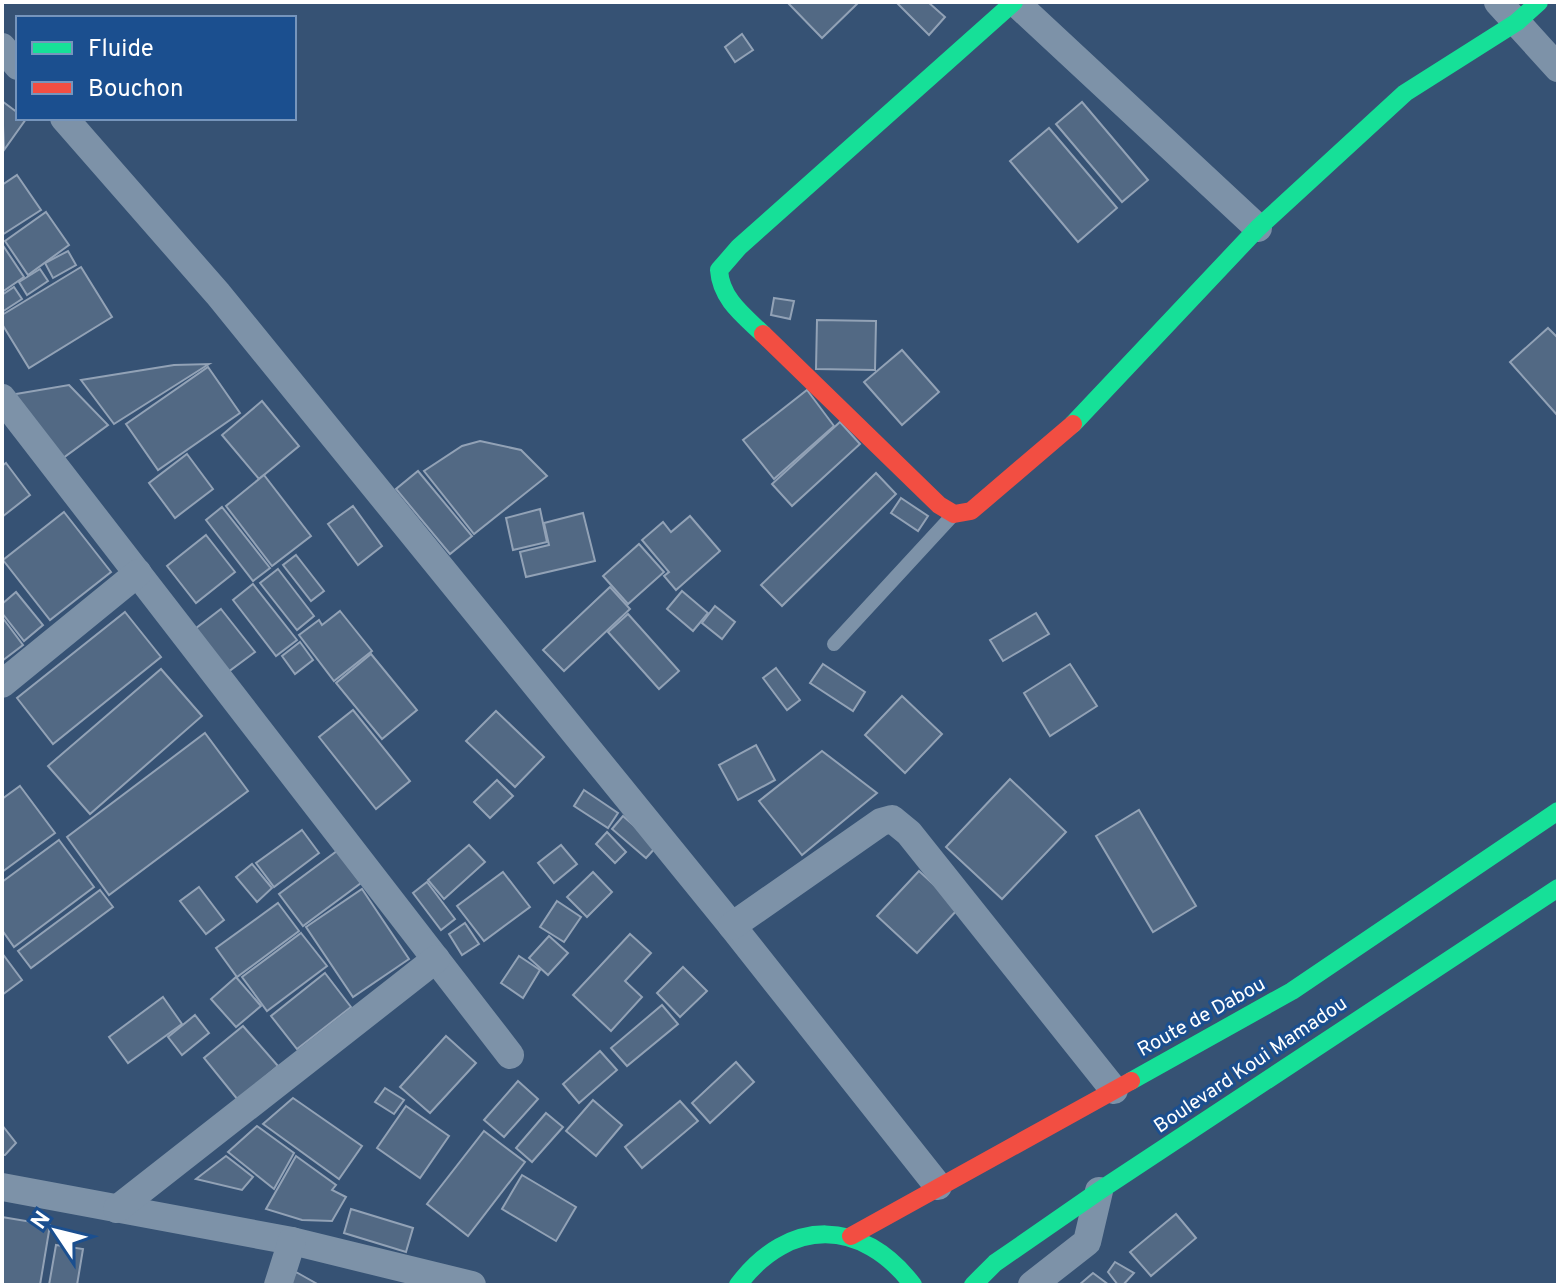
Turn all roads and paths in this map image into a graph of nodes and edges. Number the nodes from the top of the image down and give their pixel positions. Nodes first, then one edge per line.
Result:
1 (1014, 2) edge
2 (1539, 2) edge
3 (1508, 12) edge
4 (2, 47) edge
5 (16, 64) edge
6 (1558, 68) edge
7 (66, 120) edge
8 (1258, 228) junction
9 (2, 398) edge
10 (954, 514) junction
11 (138, 573) junction
12 (834, 644) dead end
13 (2, 684) edge
14 (1558, 811) edge
15 (1558, 888) edge
16 (732, 926) junction
17 (436, 959) junction
18 (510, 1055) dead end
19 (1114, 1090) junction
20 (938, 1186) junction
21 (2, 1187) edge
22 (1099, 1191) junction
23 (117, 1209) junction
24 (851, 1236) junction
25 (292, 1241) junction
26 (278, 1285) edge
27 (472, 1285) edge
28 (738, 1285) edge
29 (913, 1285) edge
30 (973, 1285) edge
31 (1032, 1285) edge

1 - 8 street
1 - 10 main road
2 - 3 main road
3 - 6 street
3 - 8 main road
4 - 5 street
7 - 16 street
8 - 10 main road
9 - 11 street
10 - 12 lane
11 - 13 street
11 - 17 street
14 - 19 main road, Route de Dabou
15 - 22 main road, Boulevard Koui Mamadou
16 - 19 street
16 - 20 street
17 - 18 street
17 - 23 street
19 - 20 main road, Route de Dabou
20 - 24 main road, Route de Dabou
21 - 23 street
22 - 30 main road, Boulevard Koui Mamadou
22 - 31 street
23 - 25 street
24 - 28 main road
24 - 29 main road
25 - 26 street
25 - 27 street

